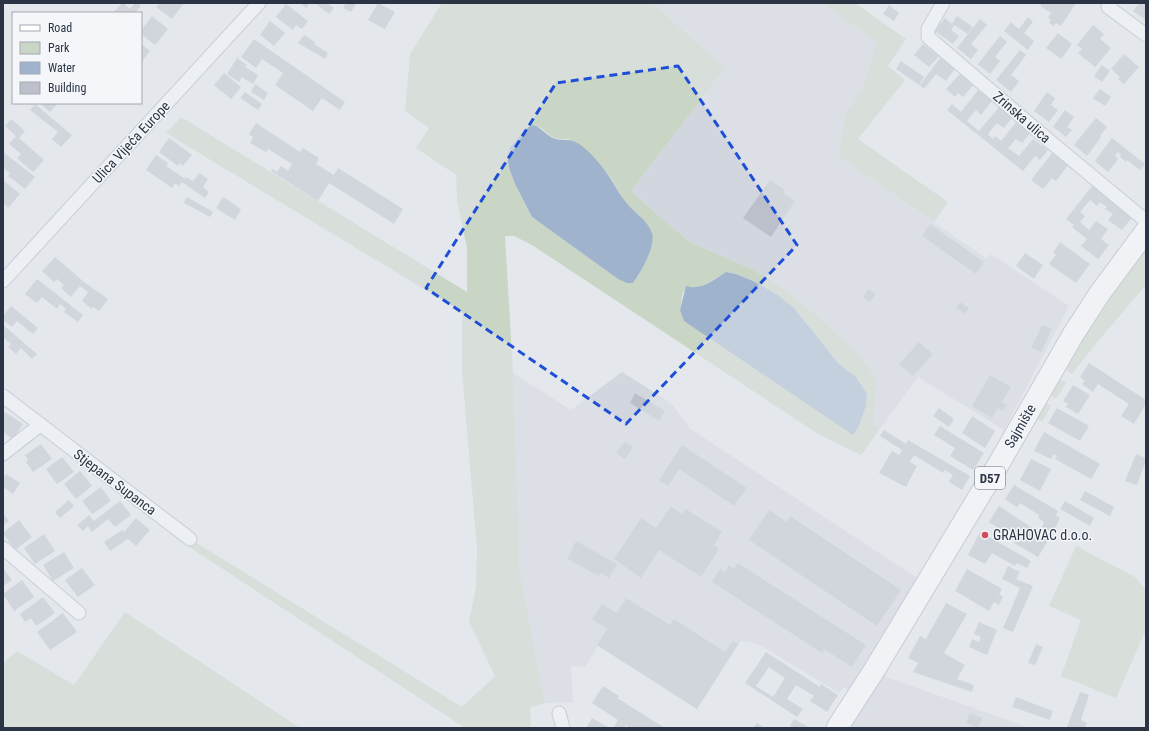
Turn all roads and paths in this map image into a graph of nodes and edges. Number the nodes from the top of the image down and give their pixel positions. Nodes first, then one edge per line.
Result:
1 (260, 3) edge
2 (943, 3) edge
3 (1111, 3) edge
4 (1146, 36) edge
5 (1146, 221) edge
6 (1146, 231) edge
7 (3, 281) edge
8 (3, 396) edge
9 (40, 425) junction
10 (3, 454) edge
11 (190, 539) dead end
12 (3, 548) edge
13 (78, 612) dead end
14 (559, 713) dead end
15 (563, 728) edge
16 (838, 728) edge

1 - 7 street, Ulica Vijeća Europe
2 - 5 street, Zrinska ulica
3 - 4 street
6 - 16 main road, Sajmište / D57
8 - 9 street, Stjepana Supanca
9 - 10 street
9 - 11 street, Stjepana Supanca
12 - 13 street
14 - 15 street

